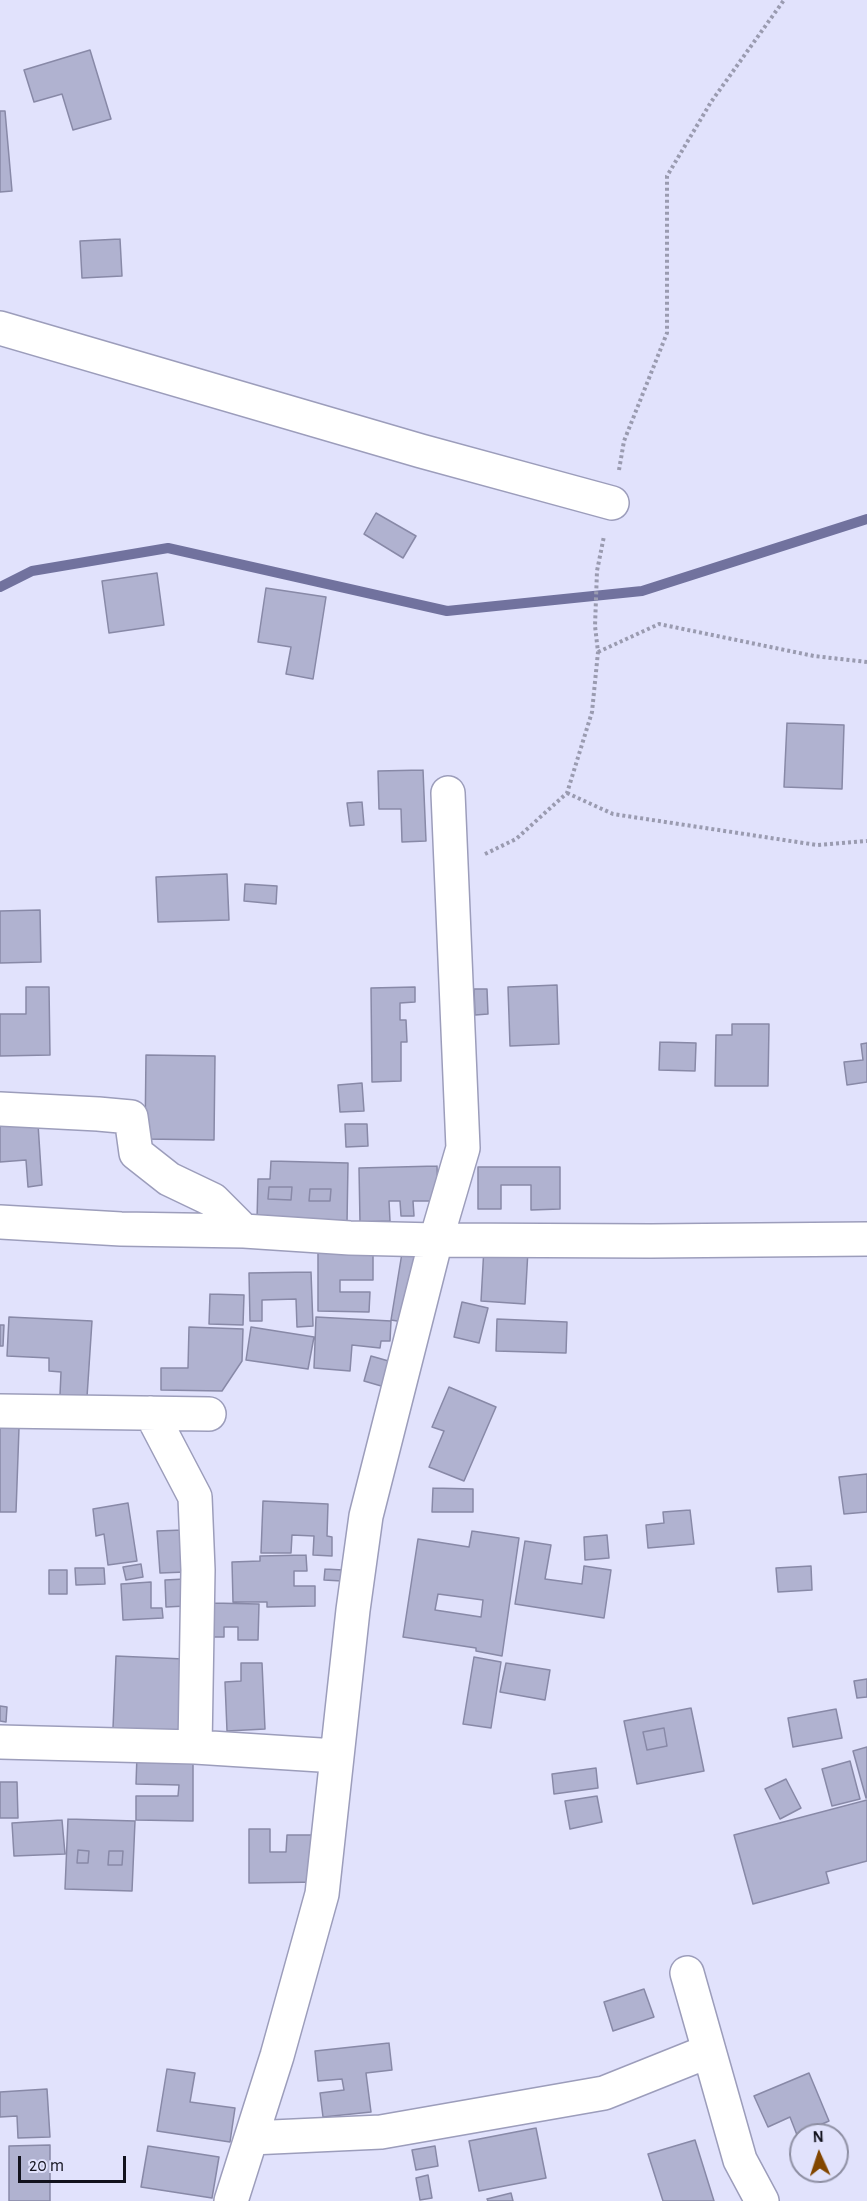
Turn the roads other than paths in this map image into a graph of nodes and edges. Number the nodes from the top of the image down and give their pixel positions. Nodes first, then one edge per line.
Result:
1 (0, 328) edge
2 (612, 503) road end
3 (448, 793) dead end
4 (0, 1109) edge
5 (0, 1222) edge
6 (244, 1231) junction
7 (867, 1239) edge
8 (436, 1240) junction
9 (0, 1412) edge
10 (151, 1413) junction
11 (208, 1414) dead end
12 (0, 1742) edge
13 (195, 1747) junction
14 (336, 1756) junction
15 (687, 1973) dead end
16 (709, 2051) junction
17 (251, 2138) junction
18 (231, 2201) edge
19 (762, 2201) edge

1 - 2 street
3 - 8 street
4 - 6 street
5 - 6 street
6 - 8 street
7 - 8 street
8 - 14 street
9 - 10 street
10 - 11 street
10 - 13 street
12 - 13 street
13 - 14 street
14 - 17 street
15 - 16 street
16 - 17 street
16 - 19 street
17 - 18 street

